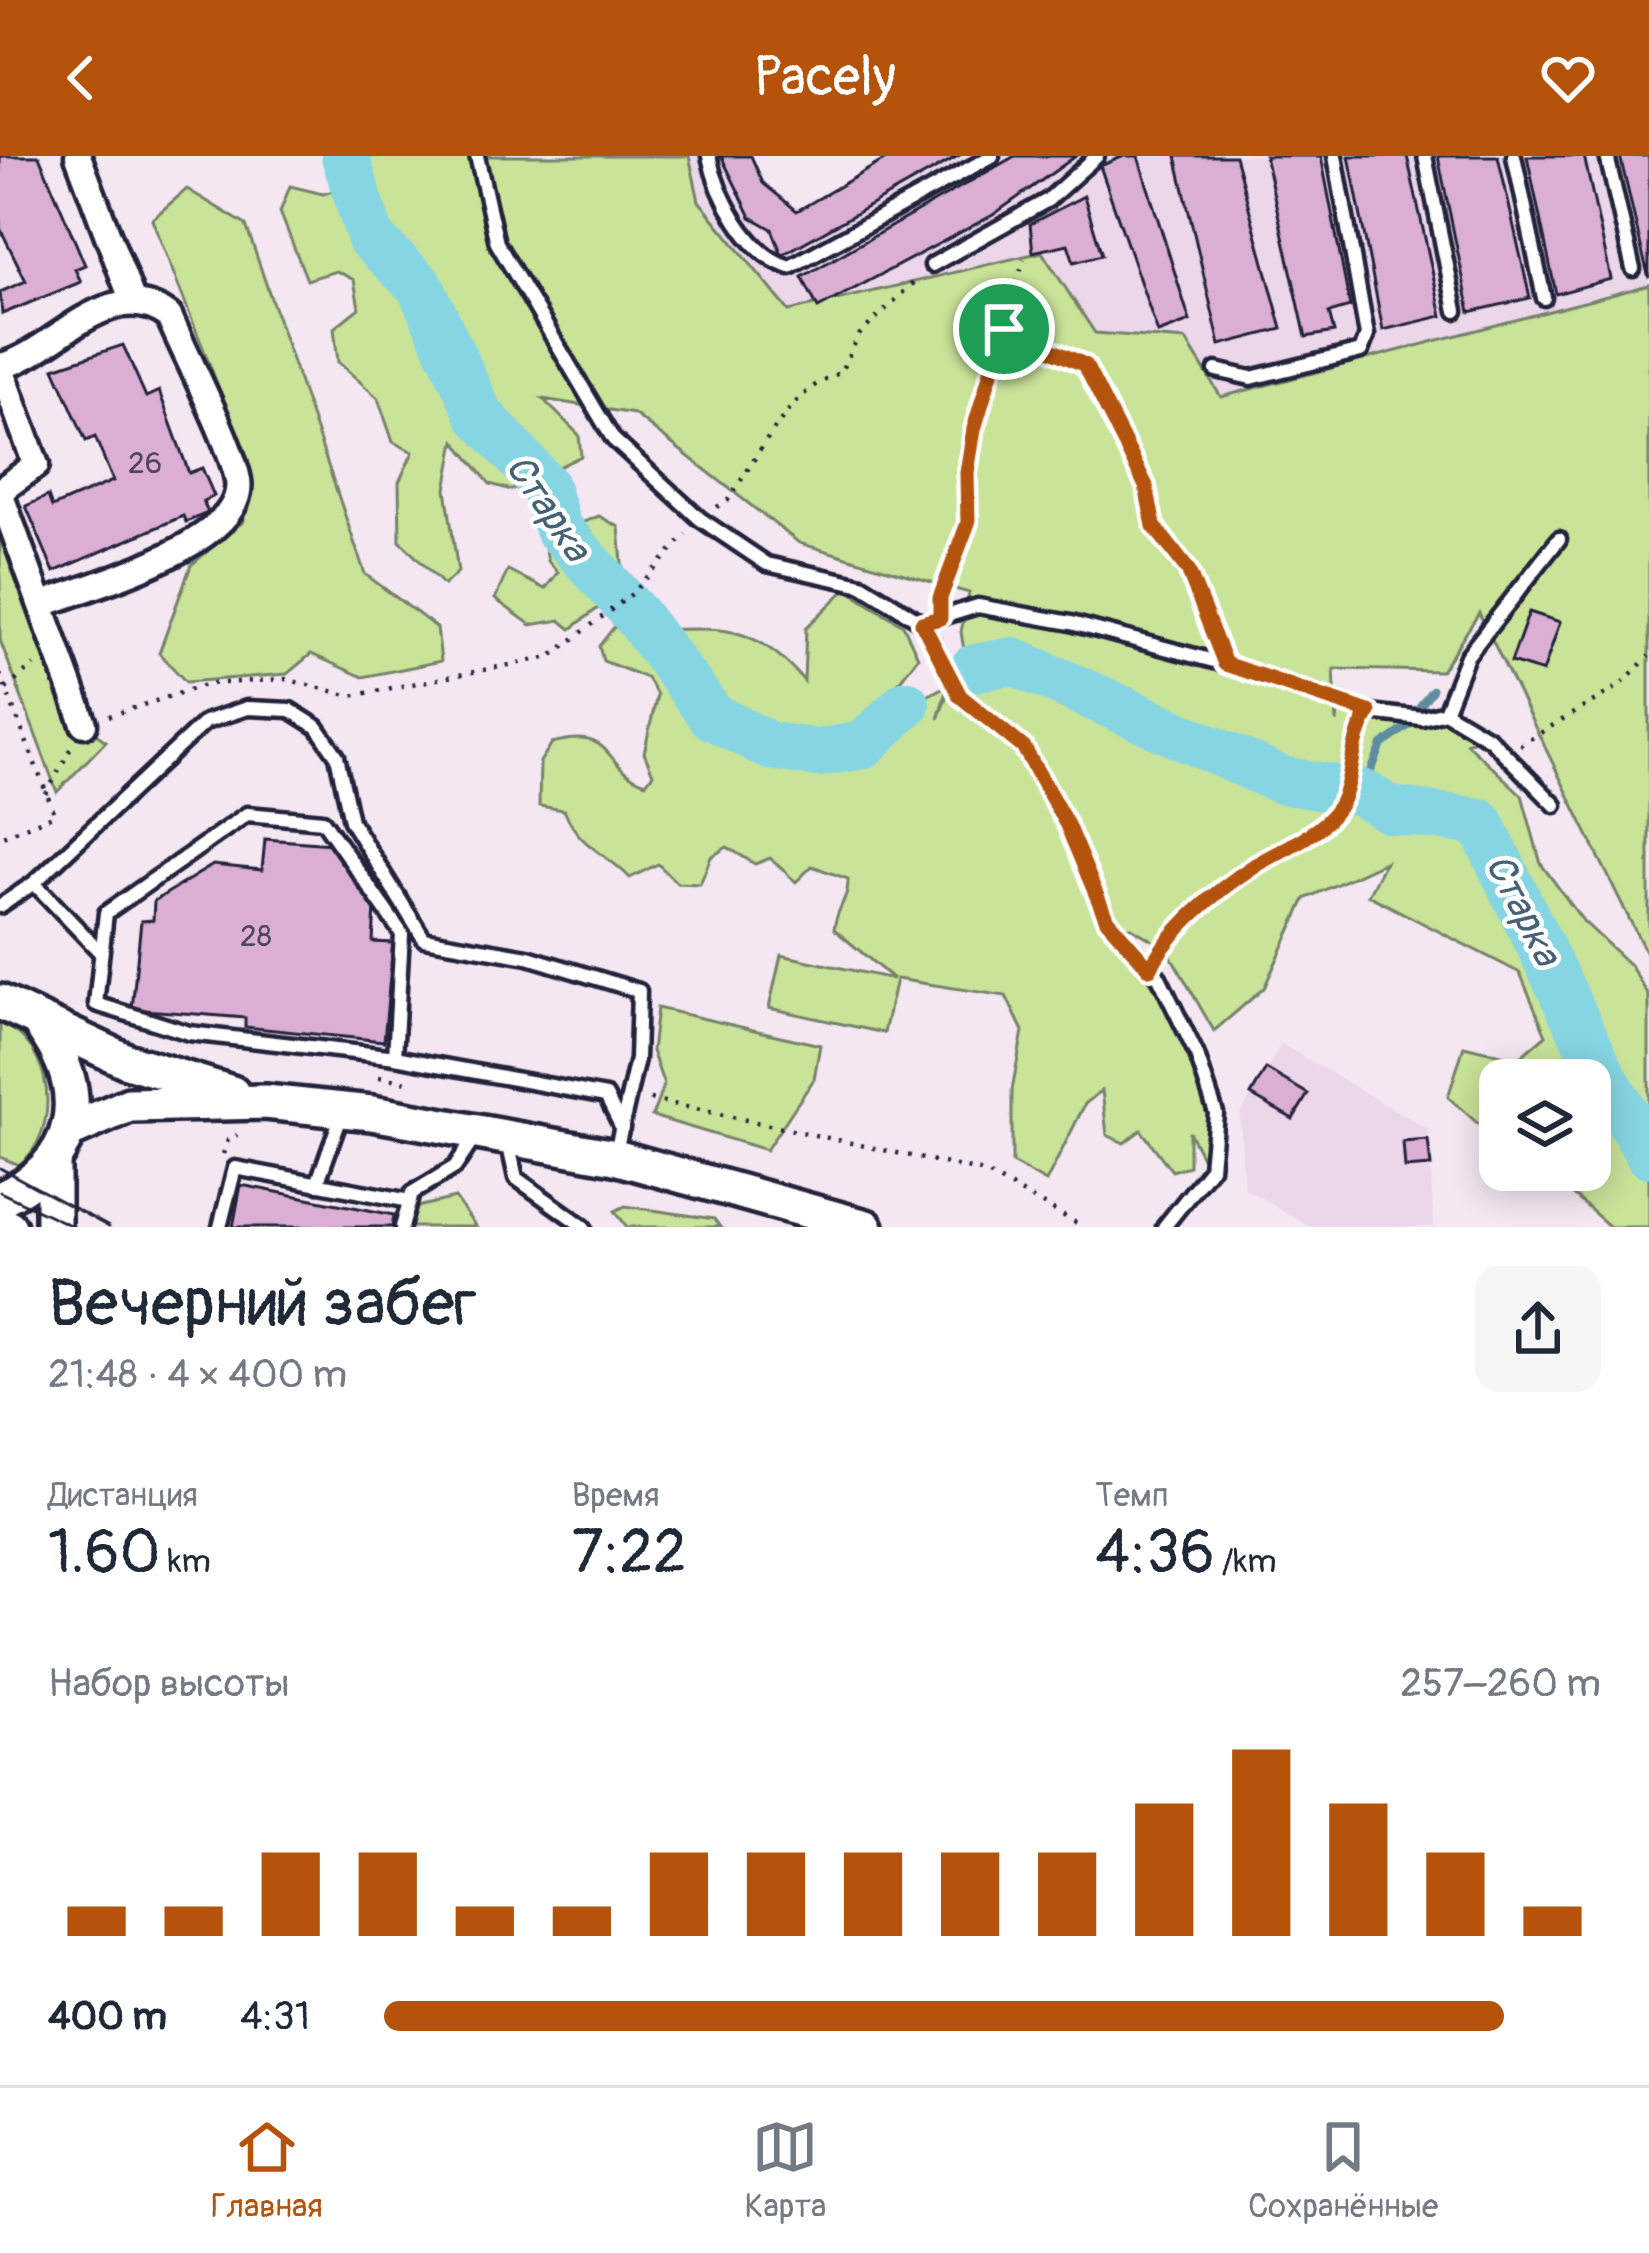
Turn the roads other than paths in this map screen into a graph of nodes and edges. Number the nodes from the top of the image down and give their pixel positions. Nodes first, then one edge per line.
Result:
1 (78, 156) edge
2 (477, 156) edge
3 (709, 156) edge
4 (992, 156) edge
5 (1097, 156) edge
6 (1335, 156) edge
7 (1425, 156) edge
8 (1514, 156) edge
9 (1606, 156) edge
10 (932, 265) road end
11 (1633, 269) dead end
12 (1544, 298) dead end
13 (134, 302) junction
14 (1456, 311) dead end
15 (0, 368) edge
16 (1216, 370) dead end
17 (0, 492) edge
18 (1559, 539) dead end
19 (43, 604) junction
20 (922, 623) junction
21 (1445, 712) junction
22 (84, 724) road end
23 (1555, 805) dead end
24 (34, 883) junction
25 (0, 906) edge
26 (101, 953) junction
27 (0, 1002) edge
28 (40, 1024) junction
29 (395, 1057) junction
30 (265, 1102) junction
31 (343, 1110) junction
32 (69, 1131) junction
33 (493, 1133) junction
34 (618, 1142) junction
35 (53, 1162) junction
36 (317, 1184) junction
37 (411, 1197) junction
38 (0, 1199) edge
39 (0, 1223) edge
40 (10, 1227) edge
41 (53, 1227) edge
42 (220, 1227) edge
43 (402, 1227) edge
44 (584, 1227) edge
45 (866, 1227) edge
46 (1163, 1227) edge

1 - 13 street
2 - 20 lane
3 - 4 lane
5 - 10 lane
6 - 16 lane
7 - 14 lane
8 - 12 lane
9 - 11 lane
13 - 15 street
13 - 19 street
15 - 17 street
17 - 19 street
18 - 21 lane
19 - 22 street
20 - 21 lane
20 - 46 lane
21 - 23 lane
24 - 25 lane
24 - 26 lane
24 - 34 lane
26 - 29 lane
26 - 29 lane
27 - 28 main road
28 - 30 main road
28 - 32 main road
29 - 34 lane
30 - 31 main road
30 - 32 main road
31 - 33 main road
31 - 36 lane
32 - 35 main road
33 - 34 main road
33 - 37 lane
33 - 44 lane
34 - 45 main road
35 - 38 main road
35 - 41 main road
36 - 37 lane
36 - 42 lane
37 - 43 lane
39 - 40 main road

